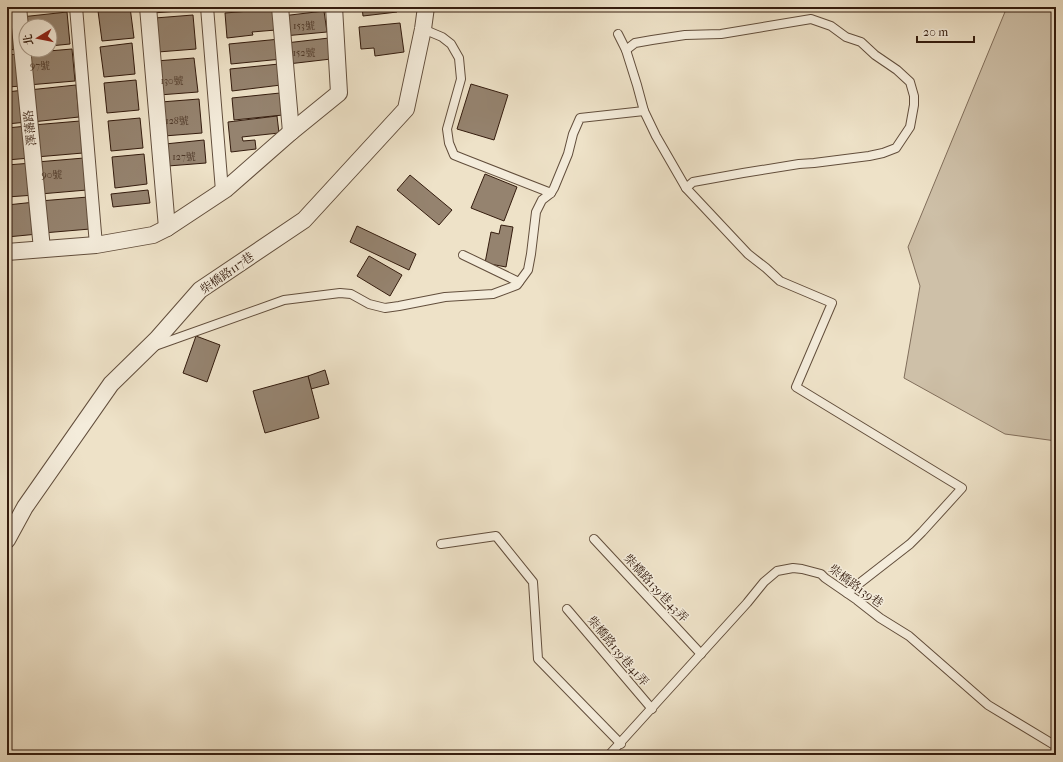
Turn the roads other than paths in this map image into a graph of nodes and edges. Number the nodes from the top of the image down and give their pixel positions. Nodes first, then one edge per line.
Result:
1 (18, 7) edge
2 (76, 7) edge
3 (148, 7) edge
4 (207, 7) edge
5 (280, 7) edge
6 (334, 7) edge
7 (426, 7) edge
8 (424, 29) junction
9 (618, 34) dead end
10 (626, 50) junction
11 (644, 111) junction
12 (291, 132) junction
13 (686, 188) junction
14 (222, 191) junction
15 (551, 193) junction
16 (167, 228) junction
17 (96, 245) junction
18 (42, 249) junction
19 (7, 252) edge
20 (463, 255) dead end
21 (519, 282) junction
22 (148, 348) junction
23 (594, 539) dead end
24 (7, 540) edge
25 (441, 544) dead end
26 (847, 593) junction
27 (567, 609) dead end
28 (701, 654) junction
29 (652, 709) junction
30 (621, 744) junction
31 (1056, 746) edge
32 (609, 755) edge

1 - 18 street, 澤藩路
2 - 17 street
3 - 16 street
4 - 14 street
5 - 12 street
6 - 12 street
7 - 8 street, 柴橋路117巷
8 - 15 lane
8 - 22 street, 柴橋路117巷
9 - 10 lane
10 - 11 lane
10 - 13 lane
11 - 13 lane
11 - 15 lane
12 - 14 street
13 - 26 lane
14 - 16 street
15 - 21 lane
16 - 17 street
17 - 18 street
18 - 19 street
20 - 21 lane
21 - 22 lane
22 - 24 street, 柴橋路117巷
23 - 28 lane, 柴橋路139巷43弄
25 - 30 lane
26 - 28 lane, 柴橋路139巷
26 - 31 lane, 柴橋路139巷
27 - 29 lane, 柴橋路139巷41弄
28 - 29 lane, 柴橋路139巷
29 - 30 lane, 柴橋路139巷
30 - 32 lane, 柴橋路139巷

